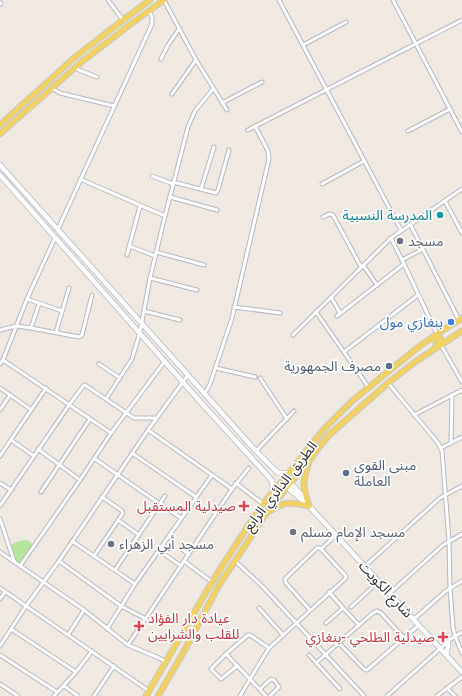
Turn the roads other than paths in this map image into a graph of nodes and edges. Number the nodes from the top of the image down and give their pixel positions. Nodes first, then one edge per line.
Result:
1 (108, 0) edge
2 (150, 0) edge
3 (164, 0) edge
4 (279, 0) edge
5 (393, 0) edge
6 (149, 11) junction
7 (123, 20) junction
8 (462, 20) edge
9 (346, 22) dead end
10 (179, 29) junction
11 (416, 43) junction
12 (303, 45) junction
13 (161, 59) dead end
14 (196, 60) junction
15 (75, 67) junction
16 (96, 77) dead end
17 (262, 82) dead end
18 (51, 88) junction
19 (213, 89) junction
20 (326, 89) junction
21 (172, 94) dead end
22 (222, 103) junction
23 (114, 106) junction
24 (450, 109) junction
25 (227, 110) dead end
26 (0, 126) edge
27 (255, 126) junction
28 (248, 130) dead end
29 (408, 131) dead end
30 (462, 132) edge
31 (0, 134) edge
32 (214, 147) dead end
33 (229, 150) dead end
34 (364, 161) junction
35 (0, 165) edge
36 (0, 175) edge
37 (152, 176) dead end
38 (80, 179) junction
39 (173, 183) junction
40 (322, 184) dead end
41 (462, 189) edge
42 (201, 190) junction
43 (170, 197) junction
44 (445, 201) junction
45 (140, 206) junction
46 (217, 210) dead end
47 (165, 216) junction
48 (323, 217) dead end
49 (410, 224) junction
50 (58, 229) junction
51 (401, 230) junction
52 (462, 232) edge
53 (55, 238) junction
54 (391, 238) junction
55 (129, 246) junction
56 (423, 249) junction
57 (156, 254) junction
58 (127, 255) dead end
59 (402, 260) junction
60 (404, 264) junction
61 (204, 265) dead end
62 (362, 266) junction
63 (150, 278) junction
64 (377, 285) junction
65 (69, 288) dead end
66 (197, 290) dead end
67 (92, 295) dead end
68 (418, 295) junction
69 (331, 297) junction
70 (27, 299) junction
71 (39, 304) junction
72 (234, 307) junction
73 (62, 311) junction
74 (144, 311) junction
75 (316, 312) junction
76 (280, 313) dead end
77 (180, 320) dead end
78 (461, 320) edge
79 (142, 323) junction
80 (16, 326) junction
81 (31, 328) junction
82 (462, 328) edge
83 (0, 330) edge
84 (462, 331) edge
85 (56, 332) junction
86 (140, 332) junction
87 (437, 334) junction
88 (293, 335) dead end
89 (441, 345) junction
90 (418, 348) junction
91 (344, 352) junction
92 (3, 360) junction
93 (165, 361) junction
94 (0, 364) edge
95 (99, 364) dead end
96 (409, 367) junction
97 (216, 368) junction
98 (188, 374) junction
99 (255, 377) dead end
100 (120, 378) junction
101 (260, 378) dead end
102 (182, 381) junction
103 (462, 382) edge
104 (388, 383) junction
105 (0, 388) edge
106 (46, 388) junction
107 (369, 388) junction
108 (462, 390) edge
109 (205, 393) junction
110 (10, 395) junction
111 (452, 395) junction
112 (106, 399) junction
113 (69, 405) junction
114 (30, 409) junction
115 (0, 410) edge
116 (294, 411) dead end
117 (126, 413) junction
118 (414, 415) junction
119 (156, 418) junction
120 (90, 419) junction
121 (287, 419) junction
122 (148, 430) junction
123 (112, 433) junction
124 (462, 437) edge
125 (11, 440) junction
126 (451, 443) junction
127 (441, 448) junction
128 (38, 449) junction
129 (256, 451) junction
130 (132, 453) junction
131 (0, 456) edge
132 (34, 456) junction
133 (95, 459) junction
134 (310, 461) junction
135 (59, 465) junction
136 (249, 468) dead end
137 (289, 473) junction
138 (117, 475) junction
139 (212, 475) junction
140 (80, 480) junction
141 (0, 483) edge
142 (236, 483) junction
143 (289, 485) junction
144 (462, 486) edge
145 (232, 489) junction
146 (11, 490) junction
147 (41, 492) dead end
148 (274, 492) junction
149 (445, 495) junction
150 (165, 496) dead end
151 (102, 497) junction
152 (196, 497) junction
153 (160, 504) junction
154 (263, 504) junction
155 (0, 506) edge
156 (309, 506) junction
157 (265, 515) junction
158 (181, 518) junction
159 (0, 519) edge
160 (118, 520) junction
161 (462, 534) edge
162 (139, 535) junction
163 (336, 535) junction
164 (72, 541) junction
165 (449, 541) junction
166 (180, 548) dead end
167 (321, 549) junction
168 (160, 551) junction
169 (0, 552) edge
170 (189, 554) junction
171 (94, 556) junction
172 (14, 561) junction
173 (60, 561) junction
174 (184, 561) junction
175 (235, 561) junction
176 (20, 566) junction
177 (182, 566) junction
178 (365, 566) junction
179 (115, 570) junction
180 (379, 581) junction
181 (462, 581) edge
182 (44, 582) junction
183 (212, 582) junction
184 (135, 584) junction
185 (0, 588) edge
186 (450, 588) junction
187 (5, 592) junction
188 (329, 592) junction
189 (390, 593) junction
190 (0, 599) edge
191 (26, 606) junction
192 (122, 606) junction
193 (351, 606) dead end
194 (259, 608) dead end
195 (343, 608) junction
196 (84, 610) junction
197 (310, 610) junction
198 (146, 619) junction
199 (414, 619) junction
200 (297, 622) junction
201 (326, 623) dead end
202 (419, 624) junction
203 (359, 625) junction
204 (11, 629) junction
205 (107, 629) junction
206 (462, 632) edge
207 (68, 635) junction
208 (283, 635) junction
209 (455, 636) junction
210 (404, 638) junction
211 (339, 642) junction
212 (448, 642) junction
213 (128, 645) junction
214 (0, 646) edge
215 (175, 647) junction
216 (269, 648) junction
217 (441, 648) junction
218 (92, 651) junction
219 (183, 653) junction
220 (462, 653) edge
221 (226, 654) junction
222 (446, 654) junction
223 (0, 655) edge
224 (326, 655) junction
225 (310, 656) dead end
226 (166, 662) junction
227 (316, 663) junction
228 (114, 666) junction
229 (176, 666) junction
230 (237, 666) junction
231 (76, 672) junction
232 (462, 672) edge
233 (462, 677) edge
234 (250, 679) junction
235 (0, 684) edge
236 (64, 686) junction
237 (447, 688) junction
238 (260, 689) junction
239 (340, 689) dead end
240 (57, 692) junction
241 (148, 694) edge
242 (18, 696) edge
243 (54, 696) edge
244 (78, 696) edge
245 (94, 696) edge
246 (158, 696) edge
247 (240, 696) edge
248 (266, 696) edge
249 (270, 696) edge
250 (364, 696) edge
251 (387, 696) edge
252 (437, 696) edge
253 (455, 696) edge

1 - 7 street
2 - 7 main road
3 - 6 main road
3 - 10 street
4 - 12 street
5 - 11 street
6 - 15 main road
6 - 23 street
7 - 26 main road
8 - 11 street
9 - 12 street
10 - 13 street
10 - 14 street
11 - 20 street
11 - 24 street
12 - 20 street
14 - 19 street
14 - 21 street
15 - 16 street
15 - 18 main road
17 - 22 street
18 - 23 street
18 - 31 main road
19 - 22 street
19 - 39 street
20 - 27 street
20 - 34 street
22 - 25 street
23 - 38 street
24 - 29 street
24 - 30 street
27 - 28 street
27 - 72 street
32 - 42 street
33 - 42 street
34 - 40 street
34 - 51 street
35 - 50 main road
36 - 53 main road
37 - 39 street
38 - 45 street
38 - 50 street
39 - 42 street
39 - 43 street
41 - 44 street
43 - 46 street
43 - 47 street
44 - 49 street
44 - 52 street
45 - 47 street
45 - 55 street
47 - 57 street
48 - 62 street
49 - 51 street
49 - 56 street
50 - 79 main road
51 - 54 street
53 - 70 street
53 - 86 main road
54 - 59 street
54 - 62 street
55 - 57 street
55 - 58 street
56 - 59 street
56 - 78 street
57 - 61 street
57 - 63 street
59 - 60 street
60 - 64 street
60 - 68 street
62 - 64 street
62 - 69 street
63 - 66 street
63 - 74 street
64 - 69 street
65 - 73 street
67 - 85 street
68 - 87 street
68 - 91 street
69 - 75 street
70 - 71 street
70 - 80 street
71 - 73 street
71 - 81 street
72 - 76 street
72 - 97 street
73 - 85 street
74 - 77 street
74 - 79 street
75 - 88 street
75 - 91 street
78 - 82 main road
78 - 87 main road, الطريق الدائري الرابع
79 - 86 street
79 - 98 main road
80 - 81 street
80 - 83 street
80 - 92 street
81 - 85 street
84 - 89 main road, الطريق الدائري الرابع
86 - 93 main road
86 - 100 street
87 - 90 main road, الطريق الدائري الرابع
89 - 96 main road, الطريق الدائري الرابع
89 - 103 street
90 - 96 main road
90 - 107 main road, الطريق الدائري الرابع
91 - 107 street
92 - 94 street
92 - 106 street
93 - 102 main road
93 - 117 street
95 - 100 street
96 - 104 main road, الطريق الدائري الرابع
97 - 99 street
97 - 109 street
98 - 102 street
98 - 109 main road
100 - 112 street
101 - 121 street
102 - 119 street
102 - 148 main road
104 - 118 street
104 - 134 main road, الطريق الدائري الرابع
105 - 110 street
106 - 113 street
106 - 114 street
107 - 137 main road, الطريق الدائري الرابع
108 - 111 street
109 - 129 main road
110 - 114 street
110 - 115 street
111 - 118 street
111 - 126 street
112 - 113 street
112 - 117 street
113 - 120 street
113 - 128 street
114 - 125 street
116 - 121 street
117 - 119 street
117 - 123 street
118 - 127 street
119 - 122 street
120 - 123 street
120 - 135 street
121 - 129 street
122 - 130 street
122 - 139 street
123 - 133 street
124 - 126 street
125 - 131 street
125 - 132 street
126 - 127 street
127 - 149 street
128 - 132 street
128 - 135 street
129 - 137 main road
130 - 138 street
130 - 152 street
132 - 146 street
133 - 138 street
133 - 140 street
134 - 143 main road, الطريق الدائري الرابع
134 - 156 main road
135 - 140 street
135 - 147 street
136 - 142 street
137 - 148 main road, الطريق الدائري الرابع
138 - 151 street
138 - 153 street
139 - 145 street
139 - 152 street
140 - 176 street
141 - 146 street
142 - 145 street
142 - 154 street
143 - 156 main road, شارع الكويت
143 - 157 main road, الطريق الدائري الرابع
144 - 149 street
145 - 170 street
146 - 155 street
148 - 154 main road, الطريق الدائري الرابع
149 - 165 street
149 - 178 street
150 - 153 street
151 - 160 street
151 - 164 street
152 - 158 street
153 - 158 street
153 - 162 street
154 - 183 main road, الطريق الدائري الرابع
156 - 157 main road
156 - 163 main road, شارع الكويت
157 - 175 main road, الطريق الدائري الرابع
158 - 168 street
159 - 172 street
160 - 162 street
160 - 171 street
161 - 165 street
162 - 179 street
163 - 167 street
163 - 178 main road, شارع الكويت
164 - 171 street
164 - 173 street
165 - 186 street
165 - 189 street
166 - 170 street
167 - 188 street
167 - 197 street
168 - 177 street
168 - 184 street
169 - 172 street
170 - 174 street
171 - 179 street
172 - 176 street
173 - 182 street
173 - 192 street
174 - 177 street
174 - 183 street
175 - 200 street
175 - 219 main road, الطريق الدائري الرابع
176 - 182 street
177 - 198 street
178 - 180 main road, شارع الكويت
179 - 184 street
180 - 189 main road, شارع الكويت
180 - 193 street
181 - 186 street
182 - 191 street
182 - 196 street
183 - 215 main road, الطريق الدائري الرابع
184 - 192 street
185 - 187 street
186 - 199 street
186 - 209 street
187 - 190 street
187 - 191 street
188 - 195 street
188 - 197 street
189 - 199 main road, شارع الكويت
191 - 204 street
191 - 207 street
192 - 198 street
192 - 205 street
194 - 208 street
195 - 201 street
195 - 203 street
196 - 205 street
196 - 207 street
197 - 200 street
198 - 213 street
199 - 202 main road, شارع الكويت
200 - 208 street
200 - 224 street
202 - 210 street
202 - 217 main road, شارع الكويت
203 - 210 street
203 - 211 street
204 - 214 street
204 - 231 street
205 - 213 street
206 - 209 street
207 - 218 street
208 - 216 street
209 - 212 street
209 - 220 street
210 - 211 street
211 - 224 street
212 - 217 street
212 - 222 main road
213 - 226 street
215 - 219 main road
215 - 226 main road, الطريق الدائري الرابع
216 - 221 street
216 - 234 street
217 - 222 main road, شارع الكويت
217 - 251 street
218 - 228 street
218 - 231 street
219 - 229 main road, الطريق الدائري الرابع
221 - 230 street
221 - 230 street
222 - 232 main road, شارع الكويت
223 - 240 street
224 - 227 street
224 - 250 street
225 - 227 street
226 - 229 main road
226 - 241 main road, الطريق الدائري الرابع
227 - 239 street
228 - 241 street
228 - 245 street
229 - 246 main road, الطريق الدائري الرابع
230 - 234 street
231 - 236 street
233 - 237 street
234 - 238 street
234 - 247 street
235 - 242 street
236 - 240 street
236 - 244 street
237 - 252 street
237 - 253 street
238 - 248 street
238 - 249 street
240 - 243 street

